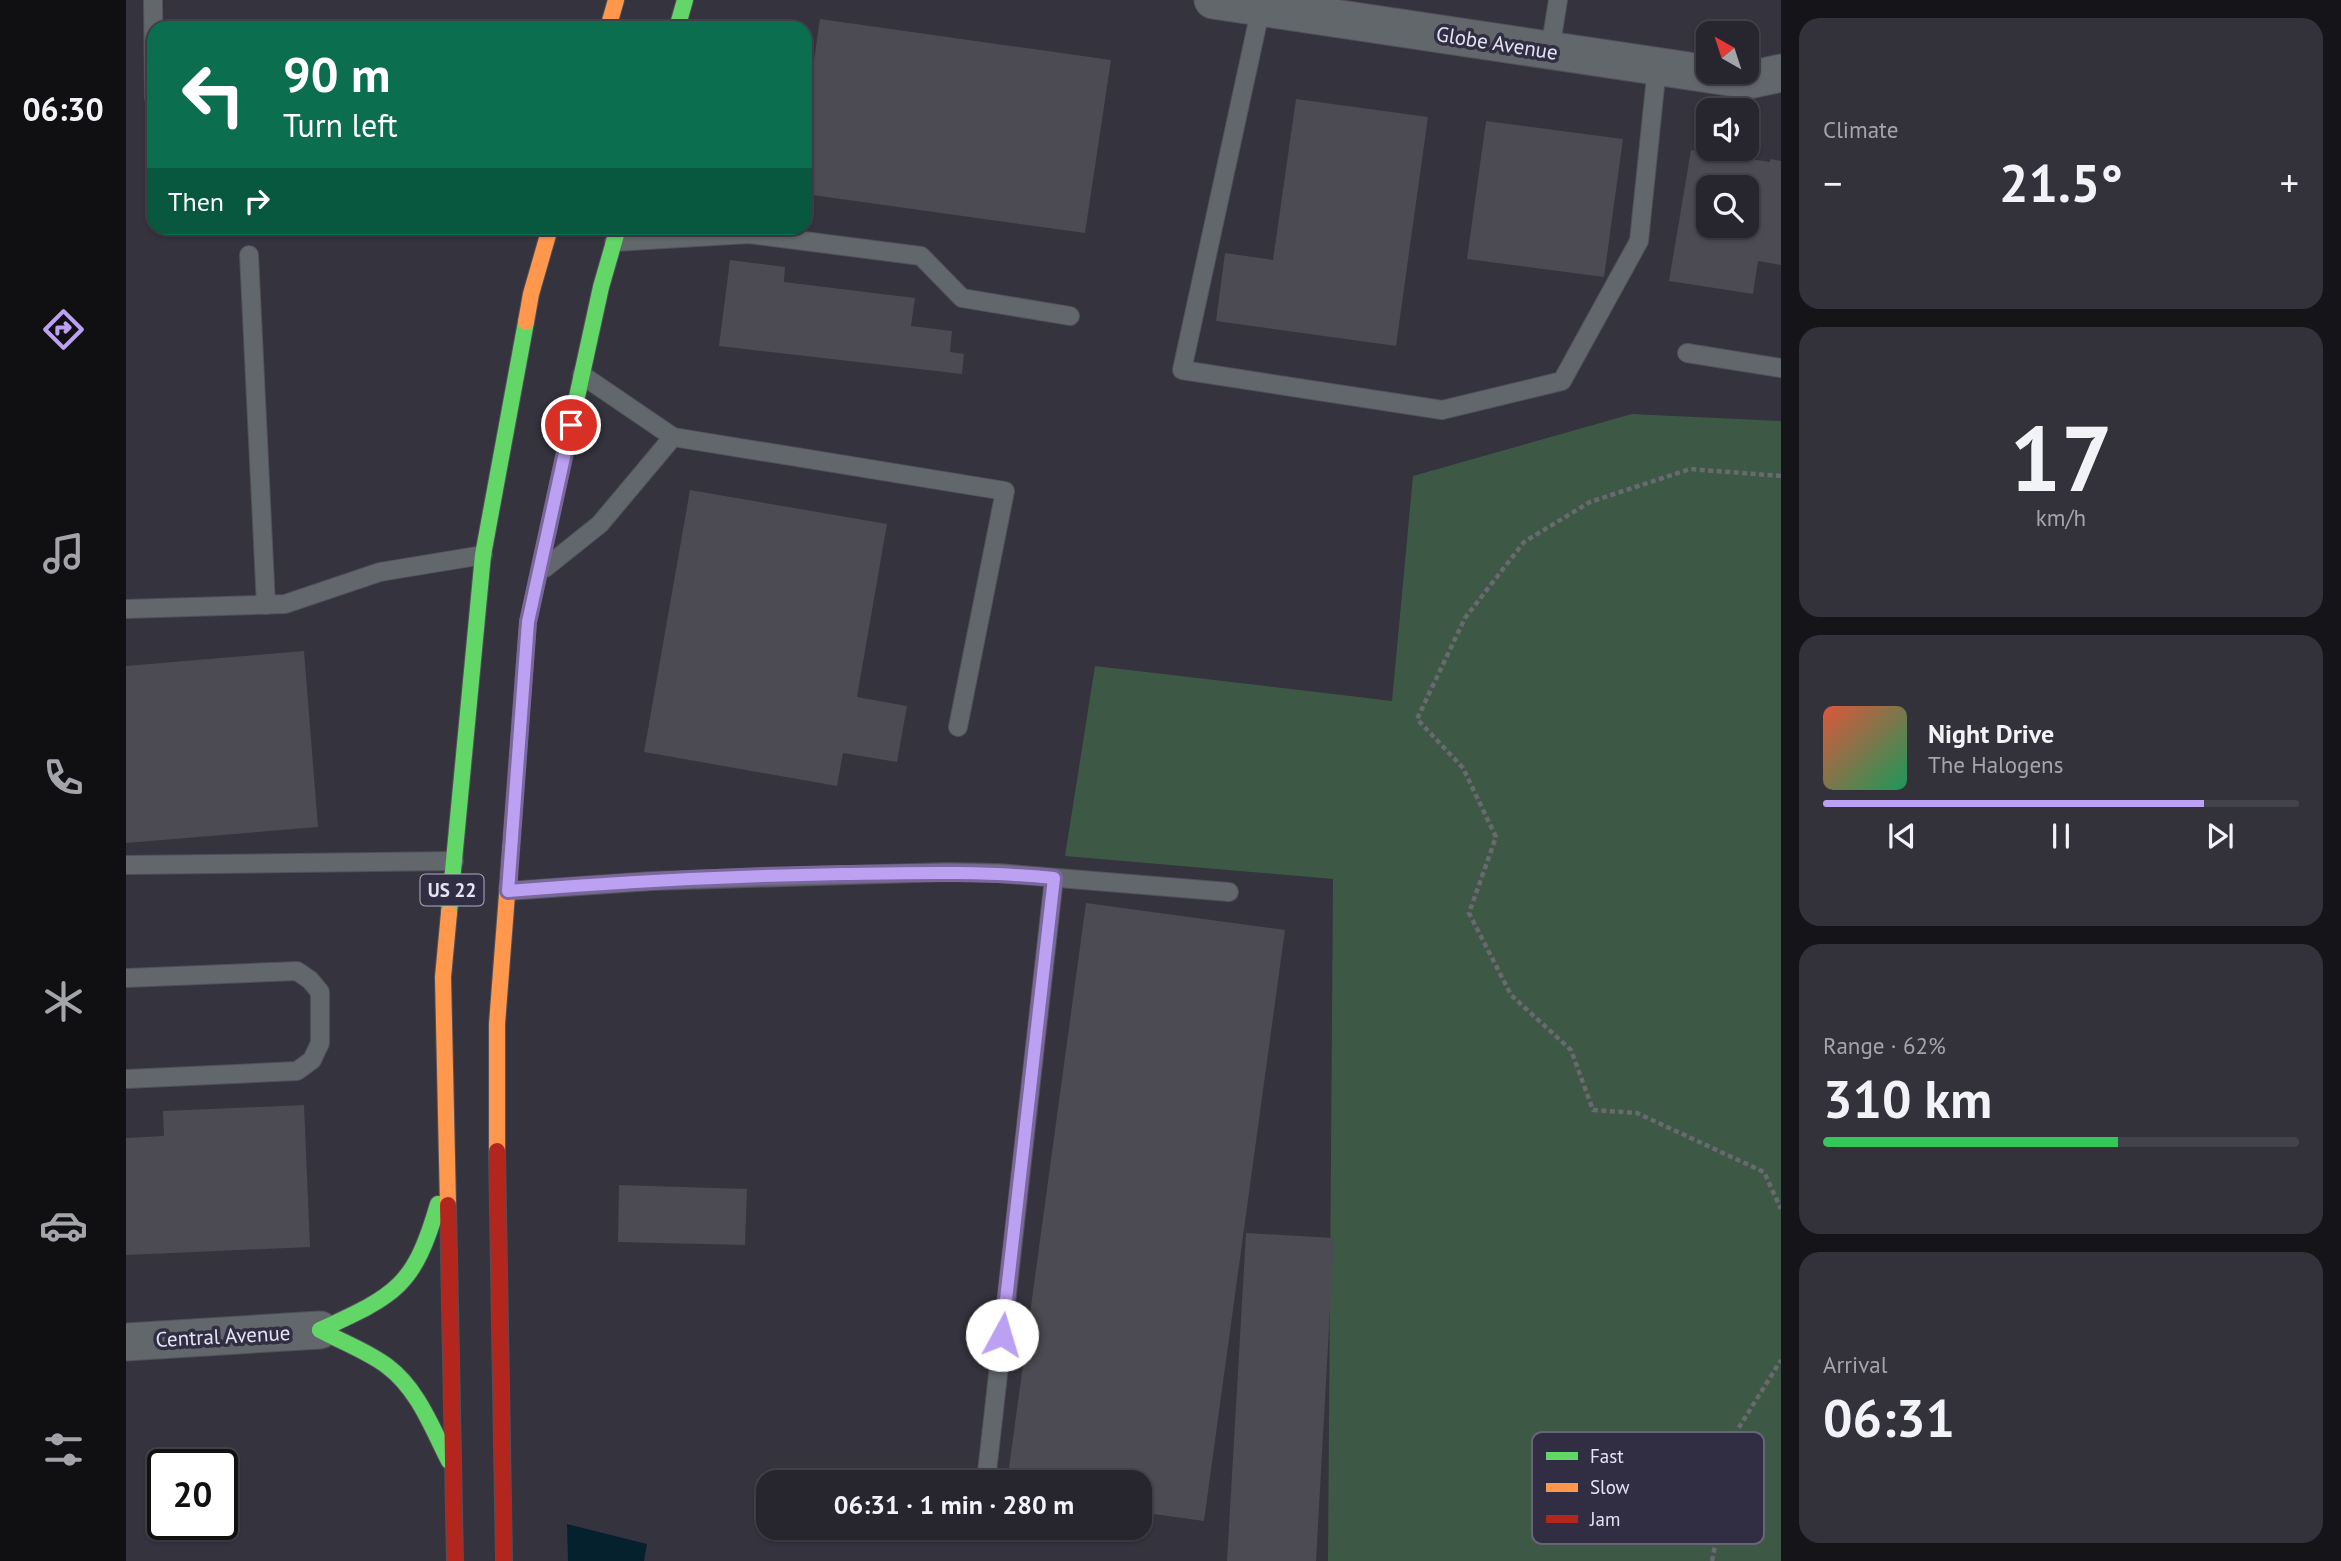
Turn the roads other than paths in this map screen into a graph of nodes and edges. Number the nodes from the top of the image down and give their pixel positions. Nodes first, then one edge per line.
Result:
1 (153, 0) edge
2 (616, 0) edge
3 (685, 0) edge
4 (1213, 0) edge
5 (1558, 0) edge
6 (1261, 7) junction
7 (153, 21) edge
8 (610, 21) edge
9 (679, 21) edge
10 (1550, 51) junction
11 (1657, 67) junction
12 (1781, 73) edge
13 (548, 235) edge
14 (616, 235) edge
15 (757, 235) edge
16 (249, 255) dead end
17 (1070, 316) dead end
18 (1687, 353) dead end
19 (1781, 368) edge
20 (582, 375) junction
21 (673, 437) junction
22 (483, 555) junction
23 (539, 573) junction
24 (266, 605) junction
25 (126, 609) edge
26 (958, 727) dead end
27 (454, 861) junction
28 (126, 865) edge
29 (1054, 878) junction
30 (508, 891) junction
31 (1229, 892) dead end
32 (126, 978) edge
33 (126, 1079) edge
34 (447, 1176) junction
35 (320, 1330) junction
36 (126, 1342) edge
37 (987, 1470) edge
38 (454, 1471) junction
39 (456, 1561) edge
40 (504, 1561) edge

1 - 7 lane
2 - 8 highway
3 - 9 highway
4 - 6 street, Globe Avenue
5 - 10 lane
6 - 10 street, Globe Avenue
6 - 11 lane
10 - 11 street, Globe Avenue
11 - 12 street, Globe Avenue
13 - 22 highway, US 22
14 - 20 highway, US 22
15 - 17 lane
16 - 24 lane
18 - 19 lane
20 - 21 lane
20 - 23 highway, US 22
21 - 23 lane
21 - 26 lane
22 - 24 lane
22 - 27 highway, US 22
23 - 30 highway, US 22
24 - 25 lane
27 - 28 lane
27 - 34 highway, US 22
29 - 30 lane
29 - 31 lane
29 - 37 lane
30 - 40 highway, US 22
32 - 33 lane
34 - 35 highway
34 - 38 highway, US 22
35 - 36 street, Central Avenue
35 - 38 highway
38 - 39 highway, US 22

